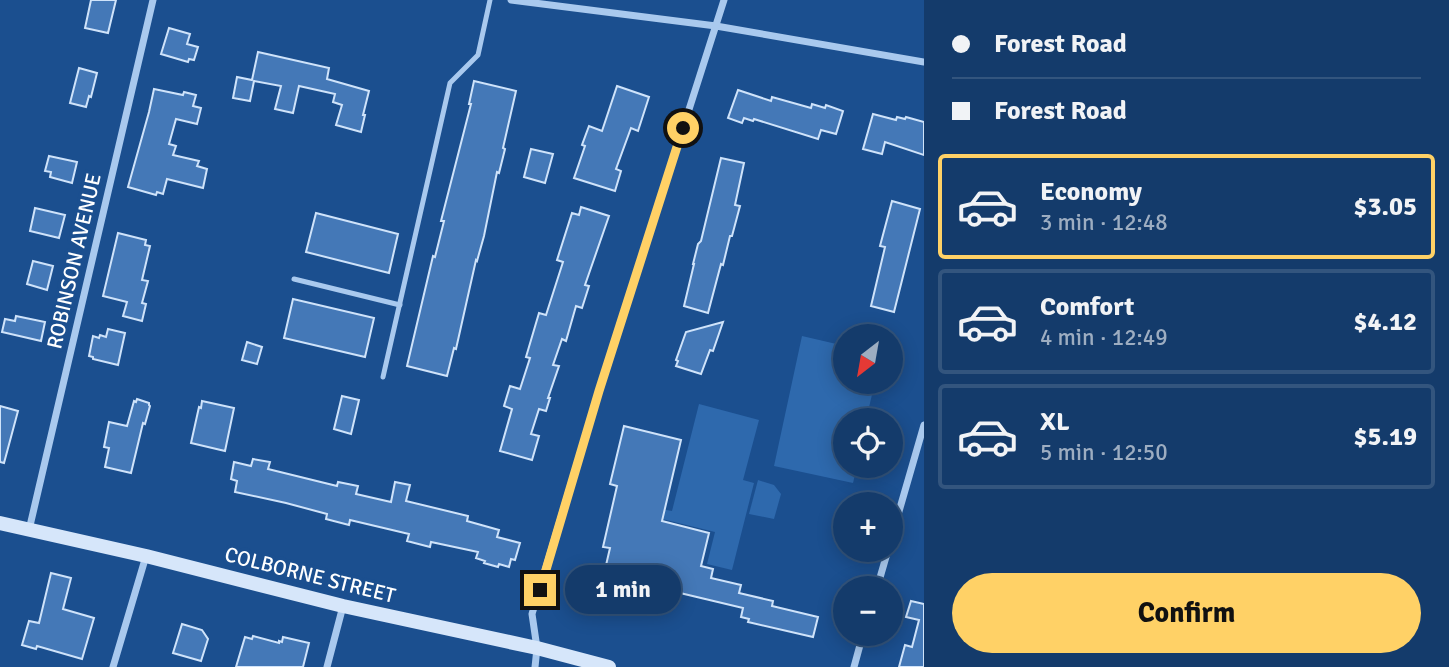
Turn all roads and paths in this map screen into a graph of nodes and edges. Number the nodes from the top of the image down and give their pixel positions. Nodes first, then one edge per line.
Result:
1 (153, 0) edge
2 (490, 0) edge
3 (511, 0) edge
4 (724, 0) edge
5 (716, 26) junction
6 (924, 62) edge
7 (294, 279) dead end
8 (400, 305) junction
9 (383, 377) dead end
10 (924, 425) edge
11 (903, 498) edge
12 (0, 523) edge
13 (29, 530) junction
14 (146, 556) junction
15 (343, 606) junction
16 (860, 646) edge
17 (537, 648) junction
18 (113, 667) edge
19 (327, 667) edge
20 (535, 667) edge
21 (609, 667) edge
22 (854, 667) edge

1 - 13 street, ROBINSON AVENUE
2 - 8 lane
3 - 5 street
4 - 5 street
5 - 6 street
5 - 17 street
7 - 8 lane
8 - 9 lane
10 - 11 street
12 - 13 main road, COLBORNE STREET
13 - 14 main road, COLBORNE STREET
14 - 15 main road, COLBORNE STREET
14 - 18 street
15 - 17 main road, COLBORNE STREET
15 - 19 street
16 - 22 street
17 - 20 street
17 - 21 main road, COLBORNE STREET

